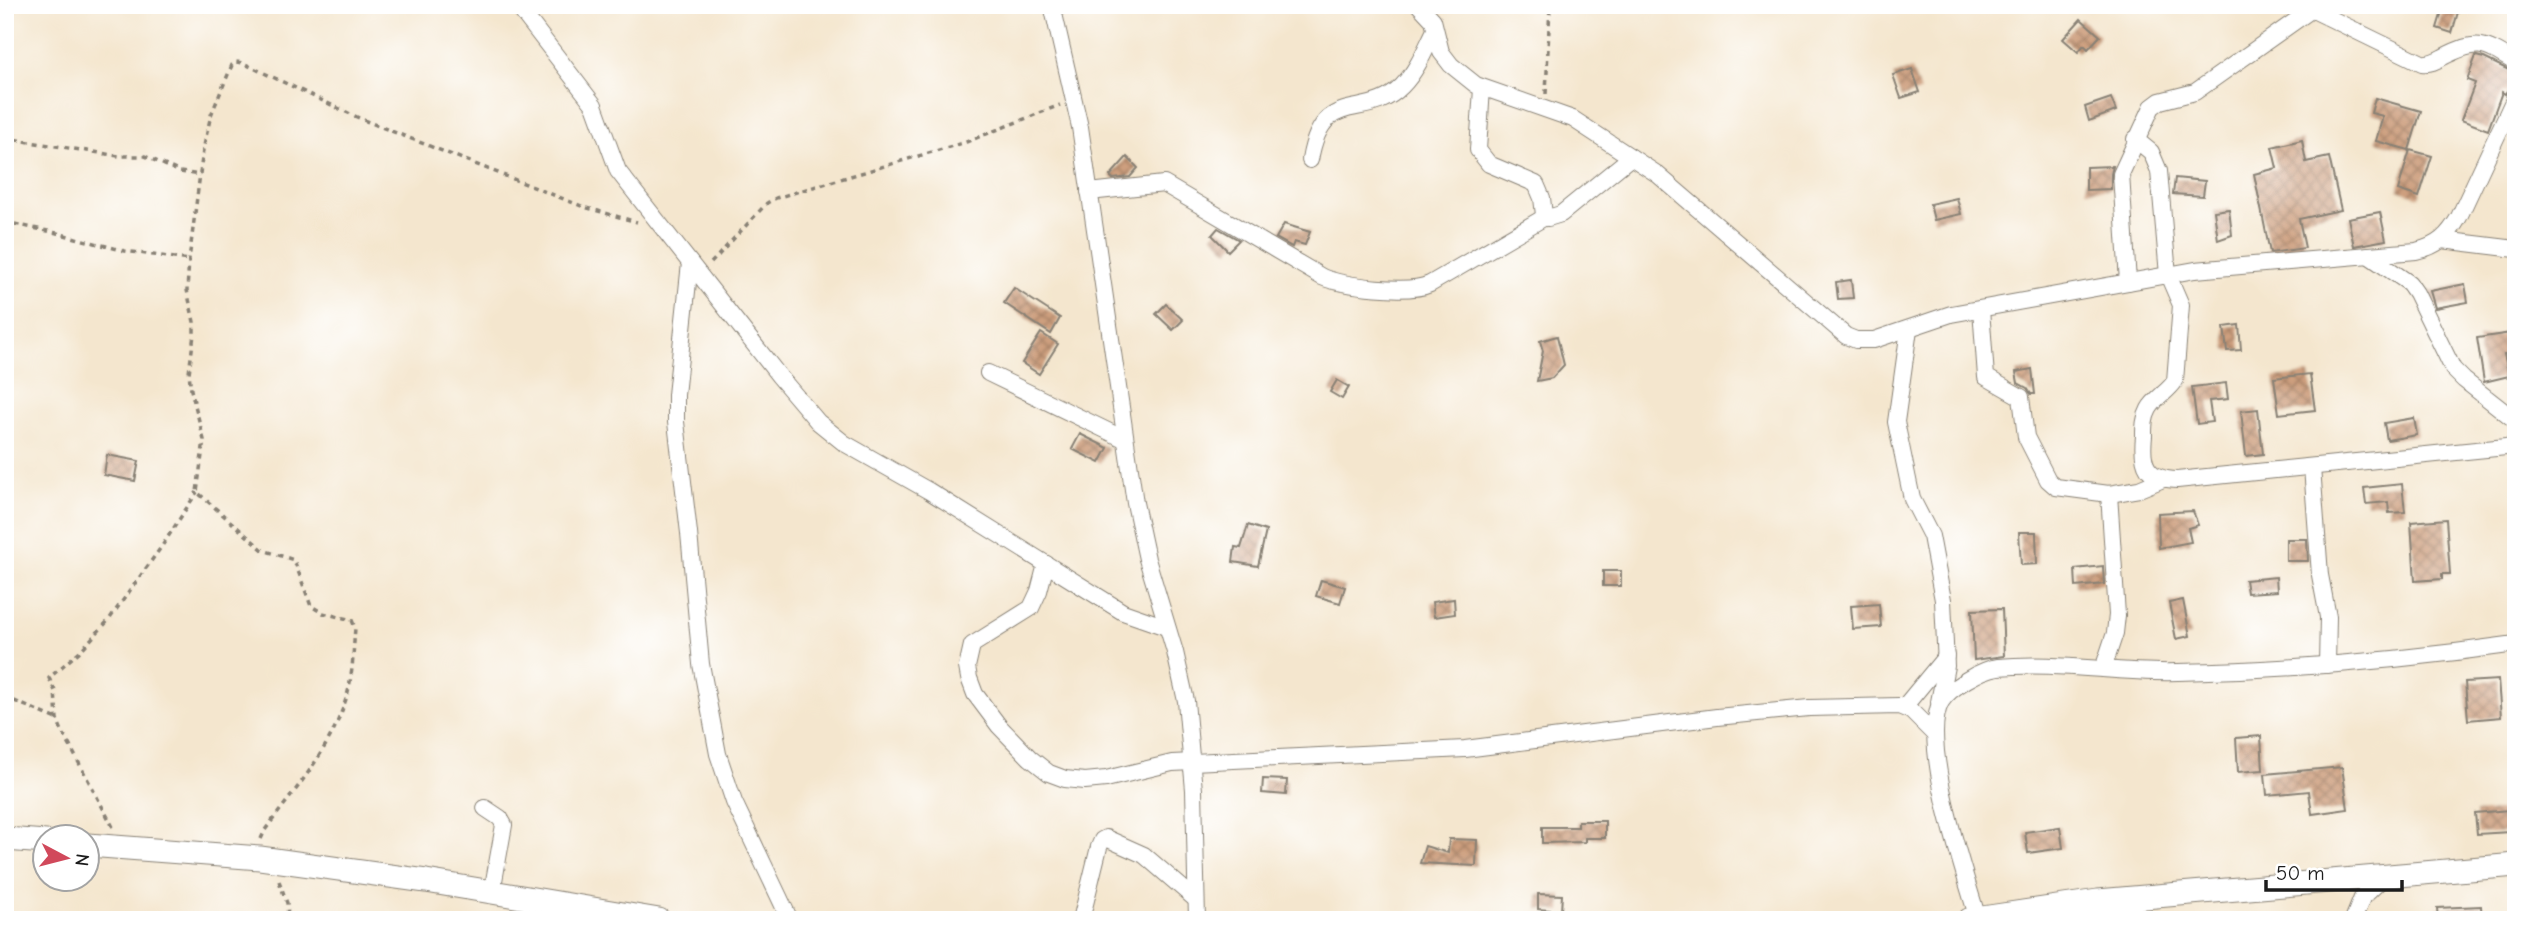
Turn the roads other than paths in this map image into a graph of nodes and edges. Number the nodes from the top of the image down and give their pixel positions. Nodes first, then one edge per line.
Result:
1 (517, 5) edge
2 (1052, 5) edge
3 (1419, 5) edge
4 (2316, 7) edge
5 (1435, 30) junction
6 (2516, 63) edge
7 (1482, 88) junction
8 (2516, 95) edge
9 (2135, 139) junction
10 (1631, 157) junction
11 (1310, 160) dead end
12 (1089, 192) junction
13 (1545, 217) junction
14 (2442, 240) junction
15 (2516, 249) edge
16 (2368, 255) junction
17 (695, 268) junction
18 (2168, 275) junction
19 (2128, 282) junction
20 (1981, 309) junction
21 (1909, 329) junction
22 (988, 373) dead end
23 (2516, 422) edge
24 (1124, 439) junction
25 (2516, 446) edge
26 (2312, 467) junction
27 (2163, 479) junction
28 (2109, 495) junction
29 (1046, 564) junction
30 (1166, 626) junction
31 (2516, 644) edge
32 (1946, 656) junction
33 (2327, 665) junction
34 (2103, 669) junction
35 (1903, 707) junction
36 (1938, 708) junction
37 (1935, 735) junction
38 (1192, 763) junction
39 (485, 808) dead end
40 (5, 839) edge
41 (32, 841) edge
42 (102, 846) edge
43 (2516, 865) edge
44 (2385, 876) junction
45 (492, 892) junction
46 (1194, 898) junction
47 (2133, 909) edge
48 (2093, 911) edge
49 (1973, 919) edge
50 (659, 920) edge
51 (790, 920) edge
52 (1082, 920) edge
53 (1196, 920) edge
54 (2353, 920) edge

1 - 17 street
2 - 12 street
3 - 5 street
4 - 6 street
4 - 9 street
5 - 7 street
5 - 11 street
7 - 10 street
7 - 13 street
8 - 14 street
9 - 18 street
9 - 19 street
10 - 13 street
10 - 21 street
12 - 13 street
12 - 24 street
14 - 15 street
14 - 16 street
16 - 18 street
16 - 23 street
17 - 29 street
17 - 51 street
18 - 19 street
18 - 27 street
19 - 20 street
20 - 21 street
20 - 28 street
21 - 32 street
22 - 24 street
24 - 30 street
25 - 26 street
26 - 27 street
26 - 33 street
27 - 28 street
28 - 34 street
29 - 30 street
29 - 38 street
30 - 38 street
31 - 33 street
32 - 35 street
32 - 36 street
33 - 34 street
34 - 36 street
35 - 37 street
35 - 38 street
36 - 37 street
37 - 49 street
38 - 46 street
39 - 45 street
40 - 41 street
42 - 45 street
43 - 44 street
44 - 47 street
44 - 54 street
45 - 50 street
46 - 52 street
46 - 53 street
47 - 48 street
48 - 49 street

